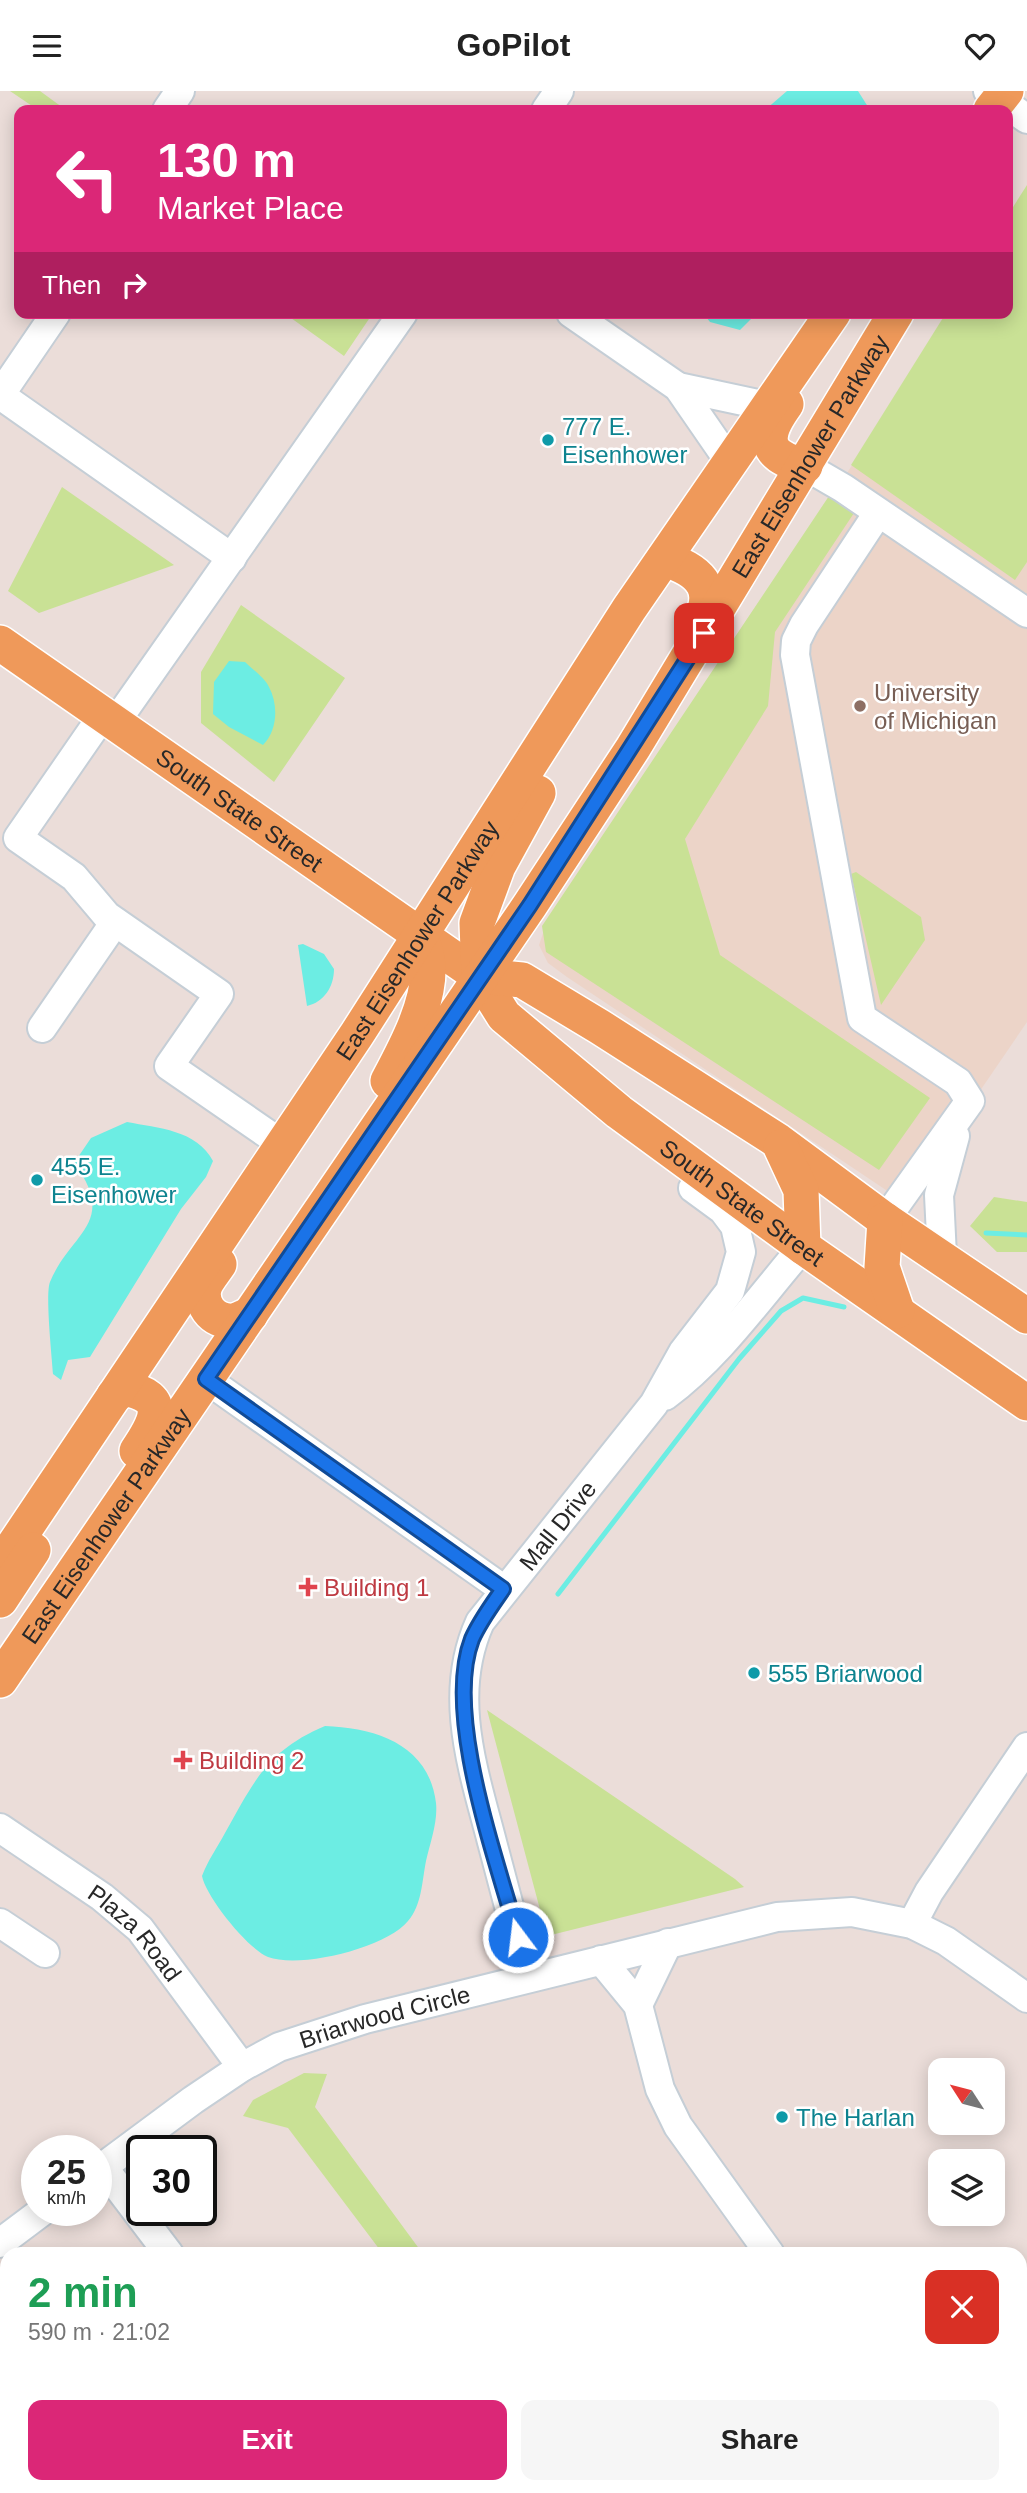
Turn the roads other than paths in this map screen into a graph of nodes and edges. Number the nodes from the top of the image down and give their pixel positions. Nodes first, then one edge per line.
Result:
1 (52, 319) edge
2 (399, 319) edge
3 (580, 319) edge
4 (830, 319) edge
5 (833, 319) edge
6 (892, 319) edge
7 (678, 387) junction
8 (767, 406) junction
9 (729, 461) junction
10 (805, 466) junction
11 (878, 513) junction
12 (232, 558) junction
13 (664, 558) junction
14 (629, 609) junction
15 (1027, 613) edge
16 (0, 643) edge
17 (109, 719) junction
18 (9, 832) edge
19 (530, 905) junction
20 (116, 922) junction
21 (421, 936) junction
22 (479, 976) junction
23 (42, 1028) dead end
24 (357, 1034) junction
25 (619, 1112) junction
26 (962, 1113) junction
27 (778, 1141) junction
28 (282, 1144) junction
29 (885, 1220) junction
30 (803, 1247) junction
31 (942, 1256) junction
32 (275, 1277) junction
33 (897, 1311) junction
34 (250, 1315) junction
35 (1027, 1316) edge
36 (966, 1360) junction
37 (206, 1379) junction
38 (1027, 1389) edge
39 (114, 1396) junction
40 (1027, 1403) edge
41 (654, 1404) junction
42 (75, 1455) junction
43 (2, 1557) edge
44 (503, 1589) junction
45 (0, 1600) edge
46 (26, 1641) junction
47 (0, 1680) edge
48 (1027, 1747) edge
49 (0, 1828) edge
50 (0, 1923) edge
51 (912, 1924) junction
52 (668, 1943) junction
53 (45, 1953) dead end
54 (601, 1960) junction
55 (528, 1978) junction
56 (1027, 1998) edge
57 (638, 2005) junction
58 (242, 2067) junction
59 (112, 2160) edge
60 (112, 2184) edge
61 (23, 2226) edge
62 (0, 2243) edge
63 (163, 2247) edge
64 (765, 2247) edge

1 - 12 street
2 - 12 street
3 - 7 street
4 - 8 main road, East Eisenhower Parkway
5 - 10 main road
6 - 10 main road, East Eisenhower Parkway
7 - 8 street
7 - 9 street
8 - 9 main road, East Eisenhower Parkway
9 - 13 main road, East Eisenhower Parkway
10 - 11 street
10 - 19 main road, East Eisenhower Parkway
11 - 15 street
11 - 26 street
12 - 17 street
13 - 14 main road, East Eisenhower Parkway
13 - 19 main road
14 - 21 main road, East Eisenhower Parkway
14 - 22 main road
16 - 17 main road, South State Street
17 - 18 street
17 - 21 main road, South State Street
18 - 20 street
19 - 22 main road, East Eisenhower Parkway
20 - 23 street
20 - 28 street
21 - 22 main road, South State Street
21 - 24 main road, East Eisenhower Parkway
21 - 32 main road
22 - 25 main road, South State Street
22 - 27 main road, South State Street
22 - 32 main road, East Eisenhower Parkway
24 - 28 main road, East Eisenhower Parkway
24 - 34 main road
25 - 30 main road, South State Street
25 - 41 street, Mall Drive
26 - 29 street
26 - 31 street
27 - 29 main road, South State Street
27 - 30 main road
28 - 39 main road, East Eisenhower Parkway
29 - 31 main road, South State Street
29 - 33 main road
30 - 33 main road, South State Street
30 - 41 street, Mall Drive
31 - 35 main road, South State Street
32 - 34 main road, East Eisenhower Parkway
33 - 36 main road, South State Street
34 - 37 main road, East Eisenhower Parkway
36 - 38 main road
36 - 40 main road, South State Street
37 - 44 street
37 - 46 main road, East Eisenhower Parkway
39 - 42 main road, East Eisenhower Parkway
39 - 46 main road
41 - 44 street, Mall Drive
42 - 43 main road, East Eisenhower Parkway
42 - 45 main road
44 - 55 street, Mall Drive
46 - 47 main road, East Eisenhower Parkway
48 - 51 street
49 - 58 street, Plaza Road
50 - 53 street
51 - 52 street, Briarwood Circle
51 - 56 street, Briarwood Circle
52 - 54 street, Briarwood Circle
52 - 57 street
54 - 55 street, Briarwood Circle
54 - 57 street
55 - 58 street, Briarwood Circle
57 - 64 street
58 - 59 street, Briarwood Circle
60 - 63 street
61 - 62 street

